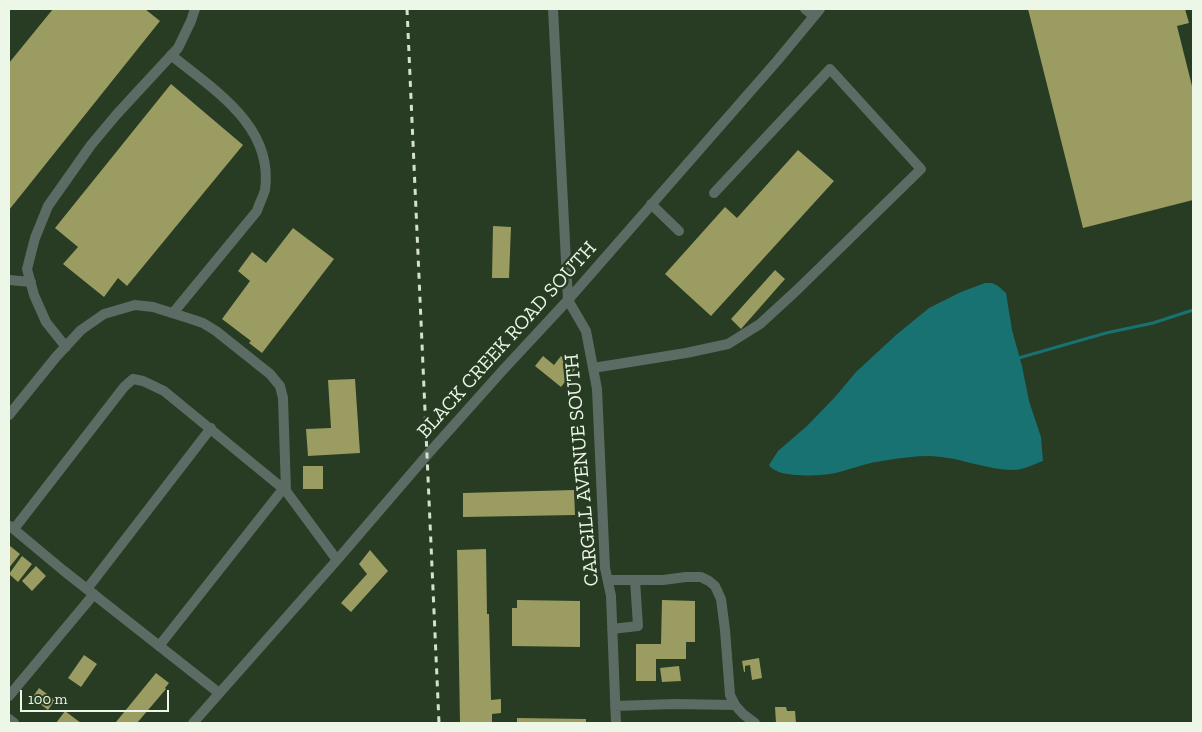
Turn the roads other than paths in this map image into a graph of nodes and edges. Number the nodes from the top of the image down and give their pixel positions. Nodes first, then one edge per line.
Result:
1 (195, 9) edge
2 (553, 9) edge
3 (805, 9) edge
4 (817, 12) edge
5 (172, 55) junction
6 (714, 193) dead end
7 (652, 204) junction
8 (680, 230) dead end
9 (9, 280) edge
10 (31, 282) junction
11 (568, 300) junction
12 (173, 313) junction
13 (66, 346) junction
14 (593, 368) junction
15 (9, 416) edge
16 (211, 428) junction
17 (284, 490) junction
18 (11, 527) edge
19 (337, 560) junction
20 (608, 580) junction
21 (636, 580) junction
22 (91, 592) junction
23 (612, 629) junction
24 (159, 646) junction
25 (219, 693) junction
26 (9, 696) edge
27 (735, 705) junction
28 (615, 706) junction
29 (9, 719) edge
30 (14, 723) edge
31 (193, 723) edge
32 (616, 723) edge
33 (755, 723) edge

1 - 5 street
2 - 11 street, CARGILL AVENUE SOUTH
3 - 4 street
4 - 7 street, BLACK CREEK ROAD SOUTH
5 - 10 street
5 - 12 street
6 - 14 street
7 - 8 street
7 - 11 street, BLACK CREEK ROAD SOUTH
9 - 10 street
10 - 13 street
11 - 14 street, CARGILL AVENUE SOUTH
11 - 19 street, BLACK CREEK ROAD SOUTH
12 - 13 street
12 - 17 street
13 - 15 street
14 - 20 street, CARGILL AVENUE SOUTH
16 - 17 street
16 - 18 street
16 - 22 street
17 - 19 street
17 - 24 street
18 - 22 street
19 - 25 street, BLACK CREEK ROAD SOUTH
20 - 21 street
20 - 23 street, CARGILL AVENUE SOUTH
21 - 23 street
21 - 27 street
22 - 24 street
22 - 26 street
23 - 28 street, CARGILL AVENUE SOUTH
24 - 25 street
25 - 31 street, BLACK CREEK ROAD SOUTH
27 - 28 street
27 - 33 street
28 - 32 street, CARGILL AVENUE SOUTH
29 - 30 street

